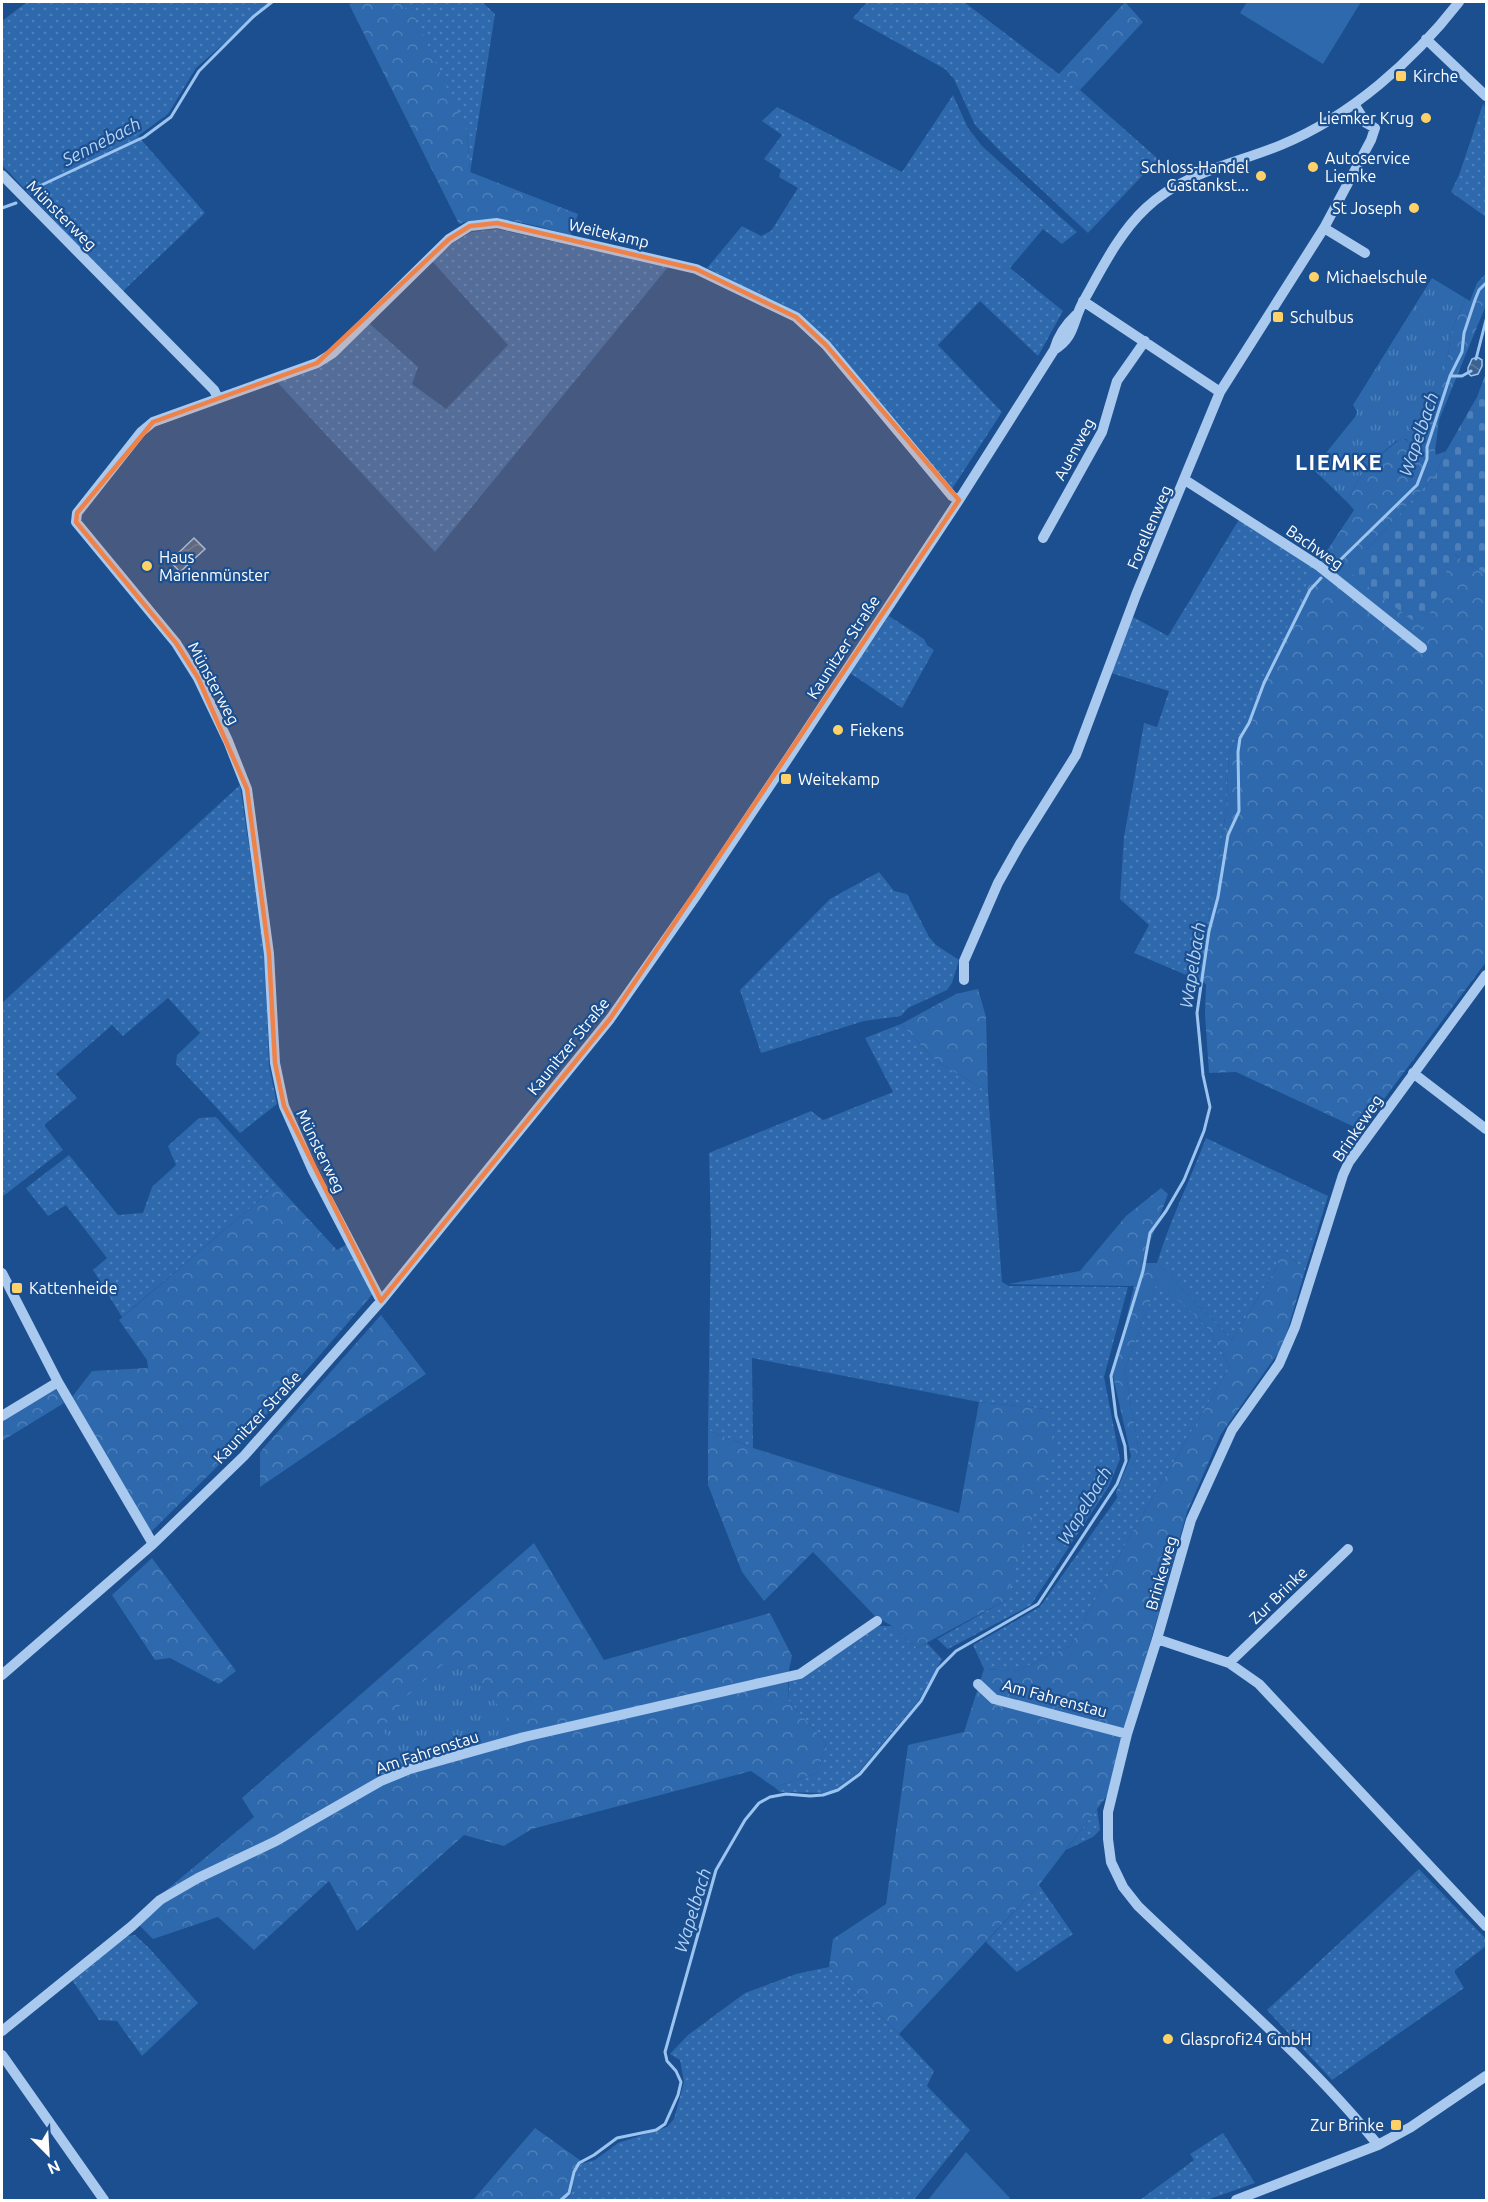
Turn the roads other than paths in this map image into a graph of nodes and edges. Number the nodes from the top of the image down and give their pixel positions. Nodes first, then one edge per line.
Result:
1 (1460, 2) edge
2 (1426, 39) junction
3 (1486, 96) edge
4 (1354, 104) junction
5 (2, 175) edge
6 (1324, 228) junction
7 (1365, 253) dead end
8 (1083, 301) junction
9 (1145, 341) junction
10 (1220, 392) junction
11 (218, 398) junction
12 (1185, 480) junction
13 (959, 500) junction
14 (1043, 538) dead end
15 (1422, 648) dead end
16 (1486, 975) edge
17 (964, 980) dead end
18 (1413, 1073) junction
19 (1486, 1129) edge
20 (2, 1273) edge
21 (381, 1301) junction
22 (58, 1382) junction
23 (2, 1416) edge
24 (153, 1544) junction
25 (1348, 1549) dead end
26 (877, 1621) dead end
27 (1158, 1639) junction
28 (1229, 1663) junction
29 (2, 1675) edge
30 (978, 1684) dead end
31 (1127, 1734) junction
32 (1486, 1926) edge
33 (2, 2031) edge
34 (2, 2055) edge
35 (1486, 2076) edge
36 (1378, 2145) junction
37 (104, 2200) edge
38 (1236, 2200) edge

1 - 2 street, Kaunitzer Straße
2 - 3 street
2 - 4 street, Kaunitzer Straße
4 - 6 street, Forellenweg
4 - 8 street, Kaunitzer Straße
5 - 11 street, Münsterweg
6 - 7 street
6 - 10 street, Forellenweg
8 - 9 street
8 - 13 street, Kaunitzer Straße
9 - 10 street
9 - 14 street, Auenweg
10 - 12 street, Forellenweg
11 - 13 street, Weitekamp
11 - 21 street, Münsterweg
12 - 15 street, Bachweg
12 - 17 street, Forellenweg
13 - 21 street, Kaunitzer Straße
16 - 18 street, Brinkeweg
18 - 19 street
18 - 27 street, Brinkeweg
20 - 22 street
21 - 24 street, Kaunitzer Straße
22 - 23 street
22 - 24 street
24 - 29 street, Kaunitzer Straße
25 - 28 street, Zur Brinke
26 - 33 street, Am Fahrenstau
27 - 28 street
27 - 31 street, Brinkeweg
28 - 32 street
30 - 31 street, Am Fahrenstau
31 - 36 street, Brinkeweg
34 - 37 street
35 - 36 street
36 - 38 street

